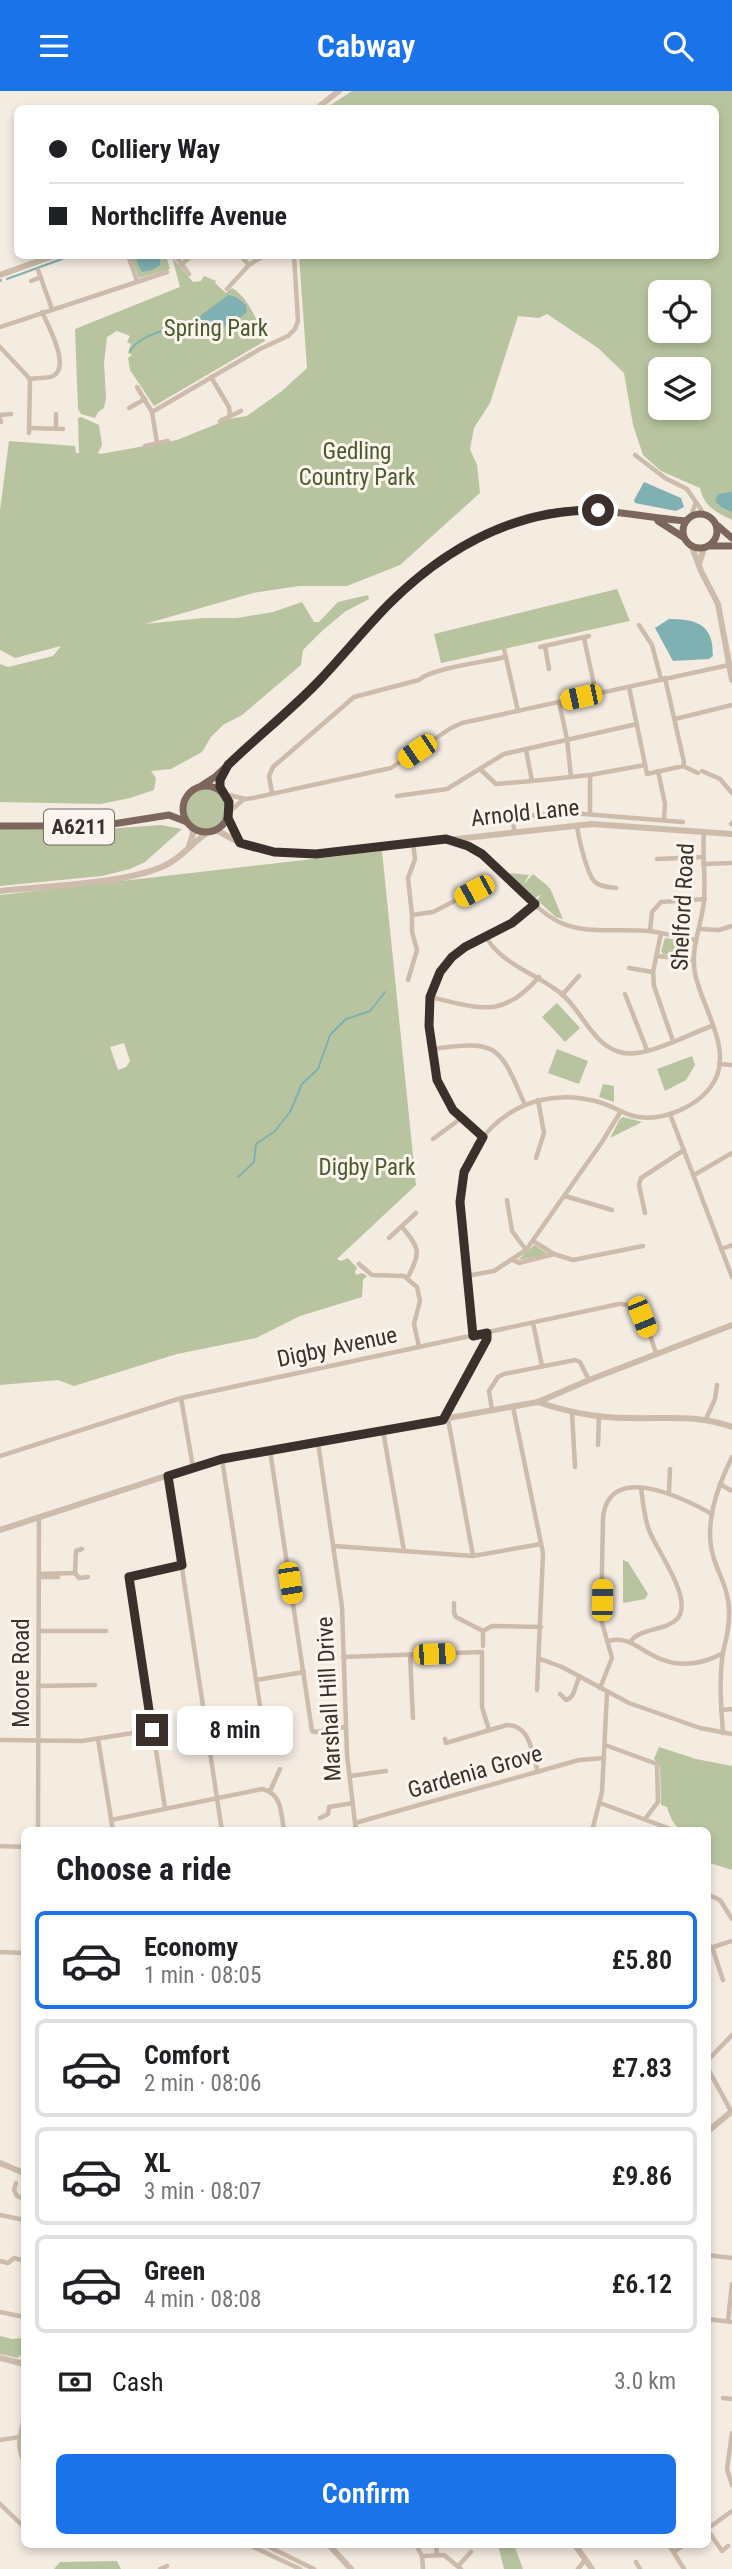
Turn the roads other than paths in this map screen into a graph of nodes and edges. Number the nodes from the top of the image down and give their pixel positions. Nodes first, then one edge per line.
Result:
1 (339, 91) edge
2 (321, 105) edge
3 (45, 259) edge
4 (129, 259) edge
5 (177, 259) edge
6 (188, 259) edge
7 (244, 259) edge
8 (259, 259) edge
9 (294, 259) edge
10 (181, 265) junction
11 (249, 265) junction
12 (38, 270) dead end
13 (167, 272) dead end
14 (189, 274) dead end
15 (0, 275) edge
16 (41, 277) junction
17 (31, 281) dead end
18 (137, 281) junction
19 (232, 283) junction
20 (227, 289) dead end
21 (238, 290) dead end
22 (52, 310) junction
23 (42, 312) junction
24 (0, 327) edge
25 (0, 347) edge
26 (211, 377) junction
27 (30, 379) junction
28 (137, 387) dead end
29 (145, 400) junction
30 (130, 408) dead end
31 (241, 411) dead end
32 (152, 412) junction
33 (11, 414) dead end
34 (56, 414) dead end
35 (230, 416) junction
36 (0, 419) edge
37 (220, 421) dead end
38 (56, 428) junction
39 (63, 429) dead end
40 (168, 441) dead end
41 (157, 443) junction
42 (145, 446) dead end
43 (635, 455) dead end
44 (696, 501) junction
45 (704, 514) junction
46 (648, 516) junction
47 (689, 518) junction
48 (715, 523) junction
49 (683, 537) junction
50 (732, 538) edge
51 (732, 546) edge
52 (692, 547) junction
53 (707, 547) junction
54 (699, 564) junction
55 (639, 625) dead end
56 (504, 649) dead end
57 (505, 657) junction
58 (729, 665) junction
59 (549, 669) dead end
60 (663, 679) junction
61 (732, 680) edge
62 (629, 687) junction
63 (596, 694) junction
64 (559, 702) junction
65 (732, 705) edge
66 (518, 711) junction
67 (674, 719) junction
68 (637, 724) junction
69 (567, 739) junction
70 (526, 750) junction
71 (228, 765) junction
72 (645, 765) junction
73 (683, 766) junction
74 (480, 769) junction
75 (658, 772) junction
76 (590, 775) junction
77 (571, 777) junction
78 (532, 781) junction
79 (201, 786) junction
80 (223, 793) junction
81 (272, 793) junction
82 (732, 793) edge
83 (397, 796) dead end
84 (245, 799) junction
85 (184, 803) junction
86 (571, 813) dead end
87 (590, 813) junction
88 (229, 814) junction
89 (549, 814) junction
90 (562, 814) dead end
91 (158, 816) junction
92 (504, 818) dead end
93 (513, 818) junction
94 (664, 820) junction
95 (683, 822) dead end
96 (189, 824) junction
97 (577, 825) junction
98 (0, 826) edge
99 (557, 827) junction
100 (213, 831) junction
101 (514, 831) junction
102 (704, 832) junction
103 (732, 834) edge
104 (476, 836) junction
105 (446, 839) junction
106 (240, 843) junction
107 (413, 843) junction
108 (189, 848) junction
109 (474, 849) junction
110 (703, 857) junction
111 (657, 859) dead end
112 (732, 863) edge
113 (703, 865) junction
114 (616, 887) dead end
115 (0, 891) edge
116 (474, 891) dead end
117 (705, 899) junction
118 (535, 904) junction
119 (412, 915) junction
120 (732, 926) edge
121 (698, 929) junction
122 (650, 931) junction
123 (662, 933) junction
124 (486, 937) junction
125 (696, 940) junction
126 (656, 957) junction
127 (694, 960) junction
128 (629, 968) dead end
129 (653, 972) junction
130 (579, 976) dead end
131 (539, 977) junction
132 (408, 981) dead end
133 (625, 994) dead end
134 (562, 995) junction
135 (430, 997) junction
136 (712, 1026) junction
137 (673, 1041) junction
138 (432, 1049) junction
139 (647, 1050) junction
140 (719, 1064) junction
141 (732, 1065) edge
142 (538, 1100) junction
143 (525, 1105) junction
144 (621, 1111) junction
145 (670, 1114) junction
146 (460, 1119) junction
147 (483, 1137) junction
148 (433, 1139) dead end
149 (684, 1150) junction
150 (732, 1153) edge
151 (536, 1158) dead end
152 (694, 1175) junction
153 (565, 1196) junction
154 (507, 1200) dead end
155 (612, 1210) dead end
156 (416, 1213) dead end
157 (645, 1213) dead end
158 (402, 1227) junction
159 (389, 1238) dead end
160 (533, 1241) junction
161 (732, 1245) edge
162 (643, 1246) dead end
163 (721, 1249) junction
164 (526, 1250) junction
165 (554, 1254) junction
166 (513, 1260) junction
167 (358, 1273) dead end
168 (466, 1276) junction
169 (408, 1277) junction
170 (732, 1277) edge
171 (533, 1323) junction
172 (732, 1325) edge
173 (487, 1333) junction
174 (473, 1336) junction
175 (419, 1347) junction
176 (656, 1353) junction
177 (542, 1366) junction
178 (589, 1380) junction
179 (717, 1385) dead end
180 (562, 1394) junction
181 (181, 1398) junction
182 (538, 1402) junction
183 (513, 1407) junction
184 (493, 1411) junction
185 (572, 1411) junction
186 (599, 1416) junction
187 (445, 1419) junction
188 (706, 1419) junction
189 (732, 1427) edge
190 (383, 1431) junction
191 (318, 1441) junction
192 (598, 1445) dead end
193 (270, 1450) junction
194 (0, 1456) edge
195 (732, 1457) edge
196 (222, 1459) junction
197 (575, 1467) dead end
198 (193, 1468) junction
199 (670, 1469) dead end
200 (168, 1476) junction
201 (720, 1484) junction
202 (641, 1488) junction
203 (732, 1491) edge
204 (669, 1492) junction
205 (712, 1514) junction
206 (39, 1516) junction
207 (0, 1530) edge
208 (541, 1544) junction
209 (334, 1546) junction
210 (82, 1549) dead end
211 (404, 1551) junction
212 (473, 1556) junction
213 (182, 1565) junction
214 (75, 1573) junction
215 (39, 1575) junction
216 (58, 1577) dead end
217 (89, 1577) dead end
218 (730, 1597) edge
219 (454, 1603) dead end
220 (541, 1627) junction
221 (39, 1631) junction
222 (106, 1631) dead end
223 (483, 1631) junction
224 (608, 1641) junction
225 (630, 1642) junction
226 (483, 1646) dead end
227 (723, 1653) junction
228 (410, 1655) junction
229 (343, 1657) junction
230 (540, 1659) junction
231 (304, 1672) junction
232 (580, 1676) junction
233 (256, 1680) junction
234 (95, 1685) dead end
235 (38, 1686) junction
236 (600, 1688) junction
237 (537, 1690) dead end
238 (607, 1693) junction
239 (561, 1694) dead end
240 (732, 1709) edge
241 (721, 1710) junction
242 (413, 1718) dead end
243 (345, 1727) junction
244 (152, 1730) junction
245 (489, 1730) junction
246 (723, 1733) junction
247 (732, 1734) edge
248 (98, 1739) junction
249 (445, 1739) dead end
250 (0, 1741) edge
251 (38, 1741) junction
252 (266, 1745) dead end
253 (605, 1745) junction
254 (604, 1758) junction
255 (280, 1769) dead end
256 (386, 1771) dead end
257 (537, 1772) junction
258 (350, 1776) junction
259 (270, 1791) junction
260 (218, 1797) junction
261 (353, 1803) junction
262 (600, 1803) junction
263 (165, 1808) junction
264 (320, 1818) dead end
265 (645, 1819) junction
266 (111, 1820) junction
267 (355, 1823) junction
268 (38, 1827) edge
269 (112, 1827) edge
270 (222, 1827) edge
271 (283, 1827) edge
272 (356, 1827) edge
273 (593, 1827) edge
274 (666, 1827) edge
275 (0, 1846) edge
276 (21, 1847) edge
277 (711, 1896) edge
278 (732, 1919) edge
279 (732, 1941) edge
280 (711, 1948) edge
281 (711, 1950) edge
282 (0, 1952) edge
283 (21, 1953) edge
284 (723, 1980) dead end
285 (732, 2035) edge
286 (711, 2057) edge
287 (711, 2074) edge
288 (732, 2112) edge
289 (711, 2129) edge
290 (0, 2163) edge
291 (21, 2172) edge
292 (16, 2183) dead end
293 (21, 2198) edge
294 (0, 2215) edge
295 (21, 2219) edge
296 (711, 2255) edge
297 (732, 2257) edge
298 (21, 2260) edge
299 (0, 2261) edge
300 (732, 2284) edge
301 (0, 2312) edge
302 (21, 2316) edge
303 (711, 2319) edge
304 (730, 2321) edge
305 (0, 2358) edge
306 (21, 2363) edge
307 (723, 2398) dead end
308 (732, 2399) edge
309 (21, 2430) edge
310 (732, 2433) edge
311 (19, 2437) junction
312 (0, 2440) edge
313 (21, 2455) edge
314 (732, 2485) edge
315 (0, 2504) edge
316 (732, 2511) edge
317 (21, 2524) edge
318 (711, 2526) edge
319 (711, 2534) edge
320 (728, 2546) dead end
321 (255, 2548) edge
322 (273, 2548) edge
323 (332, 2548) edge
324 (418, 2548) edge
325 (436, 2548) edge
326 (577, 2548) edge
327 (671, 2548) edge
328 (680, 2548) edge
329 (471, 2552) dead end
330 (674, 2552) junction
331 (437, 2554) junction
332 (422, 2556) junction
333 (636, 2562) dead end
334 (588, 2565) edge
335 (167, 2566) dead end
336 (460, 2568) edge
337 (160, 2569) edge
338 (300, 2569) edge
339 (312, 2569) edge
340 (351, 2569) edge
341 (423, 2569) edge
342 (578, 2569) edge
343 (640, 2569) edge
344 (684, 2569) edge

1 - 2 street
3 - 15 street
4 - 18 street
5 - 10 street
6 - 10 street
7 - 11 street
8 - 11 street
9 - 26 street
10 - 14 street
11 - 19 street
12 - 16 street
13 - 18 street
16 - 17 street
16 - 22 street
18 - 22 street
19 - 20 street
19 - 21 street
22 - 23 street
23 - 24 street
23 - 27 street
25 - 27 street
26 - 32 street
26 - 35 street
27 - 38 street
28 - 29 street
29 - 30 street
29 - 32 street
31 - 35 street
32 - 41 street
33 - 36 street
34 - 38 street
35 - 37 street
38 - 39 street
40 - 41 street
41 - 42 street
43 - 44 street
44 - 45 street
44 - 47 street
45 - 47 main road
45 - 48 main road
46 - 47 main road
46 - 49 main road
46 - 71 main road
47 - 49 main road
48 - 50 main road
48 - 53 main road
49 - 52 main road
51 - 53 main road
52 - 53 main road
52 - 54 street
53 - 54 street
54 - 58 street
55 - 60 street
56 - 57 street
57 - 66 street
57 - 81 street
58 - 60 street
58 - 61 street
59 - 63 street
60 - 62 street
60 - 67 street
62 - 63 street
62 - 68 street
63 - 64 street
64 - 66 street
64 - 69 street
65 - 67 street
66 - 81 street
67 - 73 street
68 - 69 street
68 - 72 street
69 - 70 street
69 - 77 street
70 - 74 street
70 - 78 street
71 - 79 main road
71 - 80 main road
72 - 75 street
72 - 76 street
73 - 75 street
73 - 82 street
74 - 78 street
74 - 83 street
75 - 94 street
76 - 77 street
76 - 87 street
77 - 78 street
79 - 80 main road
79 - 85 main road
80 - 84 street
80 - 88 main road
81 - 84 street
84 - 88 street
85 - 91 main road, A6211
85 - 96 main road
86 - 87 street
87 - 94 street
88 - 100 main road
88 - 106 street
89 - 90 street
89 - 93 street
89 - 99 street
91 - 96 main road, A6211
91 - 98 main road, A6211
92 - 93 street
93 - 101 street
94 - 95 street
96 - 100 main road
96 - 108 street
97 - 99 street, Arnold Lane
97 - 102 street, Arnold Lane
97 - 114 street
99 - 101 street, Arnold Lane
100 - 106 street, Arnold Lane
100 - 108 street
101 - 104 street, Arnold Lane
102 - 103 street, Arnold Lane
102 - 110 street, Shelford Road
104 - 105 street, Arnold Lane
104 - 109 street
105 - 107 street, Arnold Lane
105 - 109 street
106 - 107 street, Arnold Lane
107 - 119 street
108 - 115 street
109 - 118 street
110 - 111 street
110 - 113 street, Shelford Road
112 - 113 street
113 - 117 street, Shelford Road
116 - 119 street
117 - 121 street, Shelford Road
117 - 122 street
118 - 122 street
118 - 124 street
119 - 132 street
120 - 121 street
121 - 125 street, Shelford Road
122 - 123 street
123 - 125 street
123 - 126 street
124 - 131 street
124 - 135 street
125 - 127 street, Shelford Road
126 - 127 street
126 - 129 street
127 - 136 street, Shelford Road
128 - 129 street
129 - 137 street
130 - 134 street
131 - 134 street
131 - 135 street
133 - 139 street
134 - 139 street
135 - 138 street
136 - 137 street
136 - 140 street, Shelford Road
137 - 139 street
138 - 143 street
138 - 146 street
140 - 141 street
140 - 145 street
142 - 143 street
142 - 144 street
142 - 151 street
143 - 147 street
144 - 145 street
144 - 153 street
145 - 149 street
146 - 147 street
146 - 148 street
147 - 168 street
149 - 152 street
149 - 157 street
150 - 152 street
152 - 163 street
153 - 155 street
153 - 160 street
154 - 164 street
156 - 158 street
158 - 159 street
158 - 169 street
160 - 164 street
160 - 165 street
161 - 163 street
162 - 165 street
163 - 170 street
164 - 166 street
165 - 166 street
166 - 168 street
167 - 169 street
168 - 174 street
169 - 175 street
171 - 173 street, Digby Avenue
171 - 176 street, Digby Avenue
171 - 177 street
172 - 176 street
173 - 174 street, Digby Avenue
173 - 187 street
174 - 175 street, Digby Avenue
175 - 181 street, Digby Avenue
176 - 178 street
177 - 178 street
177 - 184 street
178 - 180 street
179 - 188 street
180 - 182 street
180 - 185 street
181 - 194 street, Digby Avenue
181 - 198 street
182 - 183 street
182 - 185 street
183 - 184 street
183 - 208 street
184 - 187 street
185 - 186 street
185 - 197 street
186 - 188 street
186 - 192 street
187 - 190 street
187 - 212 street
188 - 189 street
190 - 191 street
190 - 211 street
191 - 193 street
191 - 209 street, Marshall Hill Drive
193 - 196 street
193 - 231 street
195 - 201 street
196 - 198 street
196 - 233 street
198 - 200 street
199 - 204 street
200 - 206 street
200 - 213 street
201 - 203 street
201 - 205 street
202 - 204 street
202 - 224 street
202 - 225 street
204 - 205 street
205 - 218 street
206 - 207 street
206 - 215 street, Moore Road
208 - 212 street
208 - 220 street
209 - 211 street
209 - 229 street, Marshall Hill Drive
210 - 214 street
211 - 212 street
213 - 244 street
213 - 260 street
214 - 215 street
214 - 217 street
215 - 216 street
215 - 221 street, Moore Road
218 - 227 street
219 - 223 street
220 - 223 street
220 - 230 street
221 - 222 street
221 - 235 street, Moore Road
223 - 226 street
224 - 225 street
224 - 236 street
225 - 227 street
227 - 241 street
228 - 229 street
228 - 242 street
228 - 245 street
229 - 243 street, Marshall Hill Drive
230 - 232 street
230 - 237 street
231 - 233 street
231 - 243 street
232 - 236 street
232 - 239 street
233 - 252 street
234 - 235 street
235 - 251 street, Moore Road
236 - 238 street
238 - 246 street
238 - 253 street
240 - 241 street
241 - 246 street
243 - 258 street, Marshall Hill Drive
244 - 248 street
244 - 263 street
245 - 249 street
245 - 257 street
246 - 247 street
248 - 251 street
248 - 266 street
250 - 251 street
251 - 268 street, Moore Road
253 - 254 street
253 - 265 street
254 - 257 street, Gardenia Grove
254 - 262 street
255 - 259 street
256 - 258 street
257 - 267 street, Gardenia Grove
258 - 261 street, Marshall Hill Drive
259 - 260 street
259 - 271 street
260 - 263 street
260 - 270 street
261 - 264 street
261 - 267 street, Marshall Hill Drive
262 - 265 street
262 - 273 street
263 - 266 street
265 - 274 street
266 - 269 street
267 - 272 street, Marshall Hill Drive
275 - 276 street
277 - 278 street
279 - 280 street
281 - 284 street
282 - 283 street
285 - 286 street
287 - 288 street
288 - 289 street
290 - 291 street
292 - 293 street
294 - 295 street
296 - 297 street
298 - 299 street
300 - 304 street
301 - 302 street
303 - 304 street
305 - 306 street
307 - 308 street
309 - 311 street
310 - 314 street
311 - 312 street
311 - 313 street
315 - 317 street
316 - 318 street
319 - 320 street
321 - 338 street
322 - 339 street
323 - 340 street
324 - 332 street
325 - 331 street
326 - 334 street
327 - 330 street
328 - 330 street
329 - 336 street
330 - 344 street
331 - 332 street
331 - 336 street
332 - 341 street
333 - 343 street
334 - 342 street
335 - 337 street

